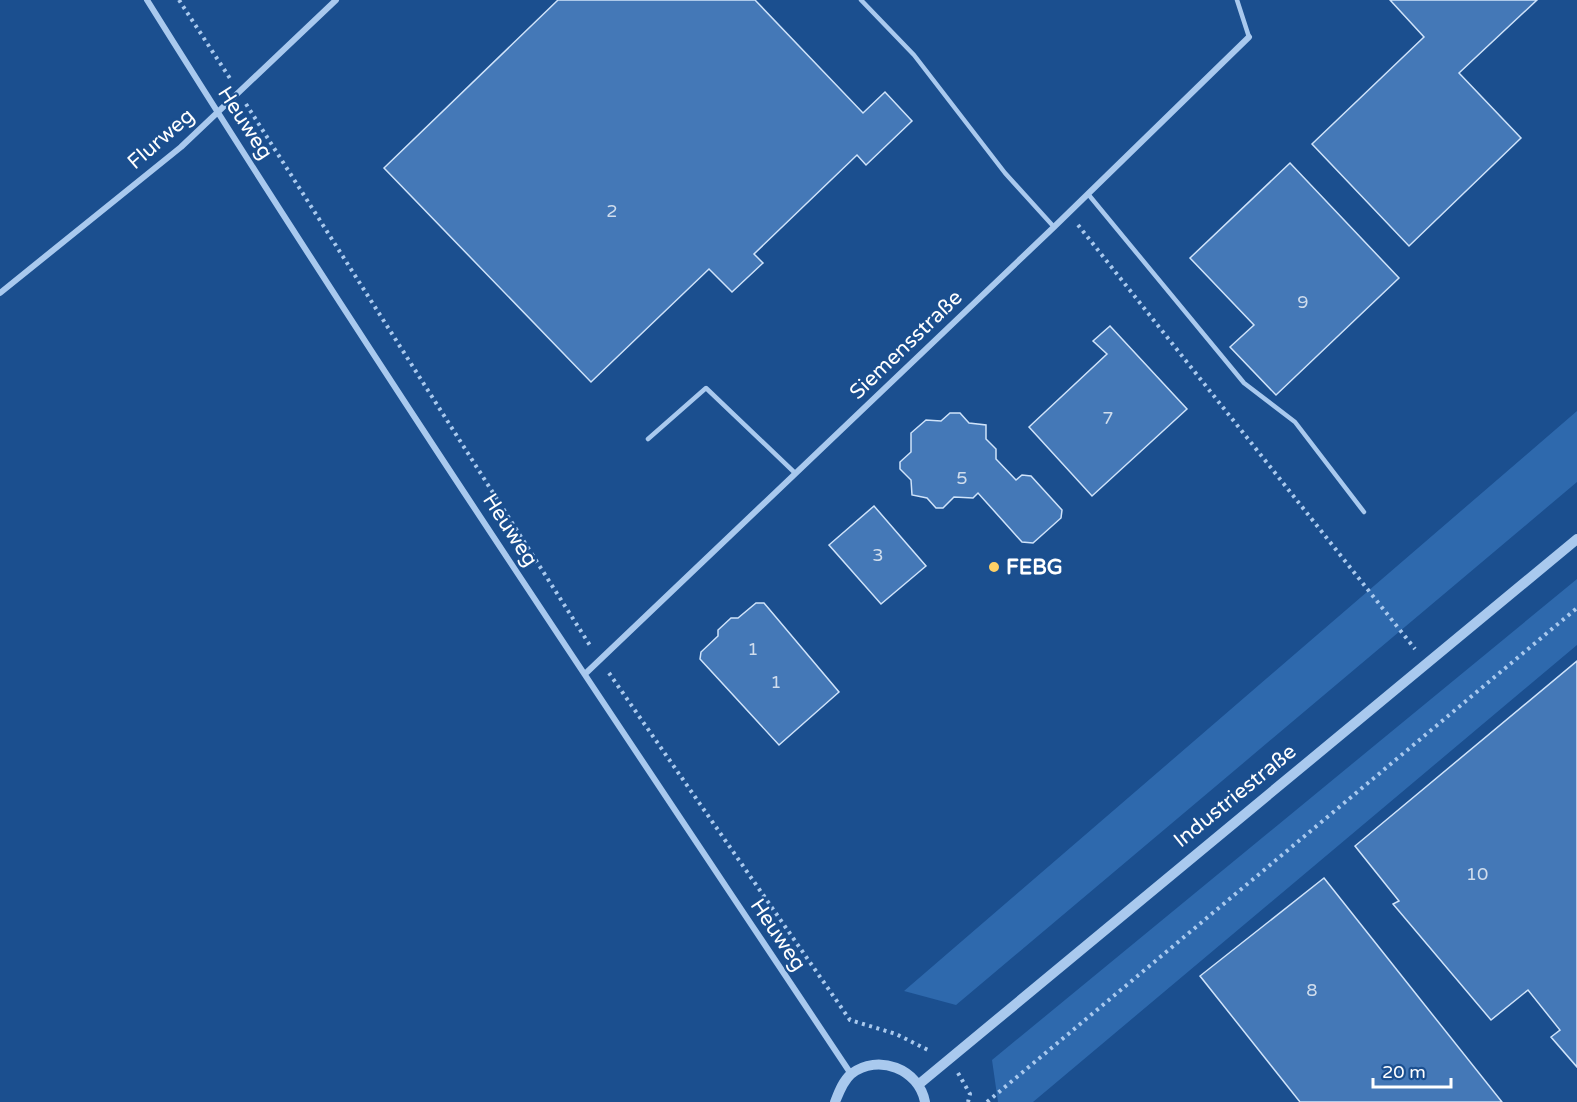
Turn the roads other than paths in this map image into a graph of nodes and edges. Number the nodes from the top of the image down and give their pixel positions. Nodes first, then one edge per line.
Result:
1 (147, 0) edge
2 (336, 0) edge
3 (861, 0) edge
4 (1237, 0) edge
5 (1249, 37) joint
6 (217, 112) junction
7 (1088, 194) junction
8 (1054, 227) junction
9 (0, 293) edge
10 (648, 439) dead end
11 (795, 473) junction
12 (1364, 512) dead end
13 (1577, 539) edge
14 (585, 674) junction
15 (851, 1074) junction
16 (918, 1085) junction
17 (835, 1102) edge
18 (925, 1102) edge

1 - 6 street, Heuweg
2 - 6 street, Flurweg
3 - 8 lane
4 - 5 lane
5 - 7 street, Siemensstraße
6 - 9 street, Flurweg
6 - 14 street, Heuweg
7 - 8 street, Siemensstraße
7 - 12 lane
8 - 11 street, Siemensstraße
10 - 11 lane
11 - 14 street, Siemensstraße
13 - 16 street, Industriestraße
14 - 15 street, Heuweg
15 - 16 street
15 - 17 street
16 - 18 street

